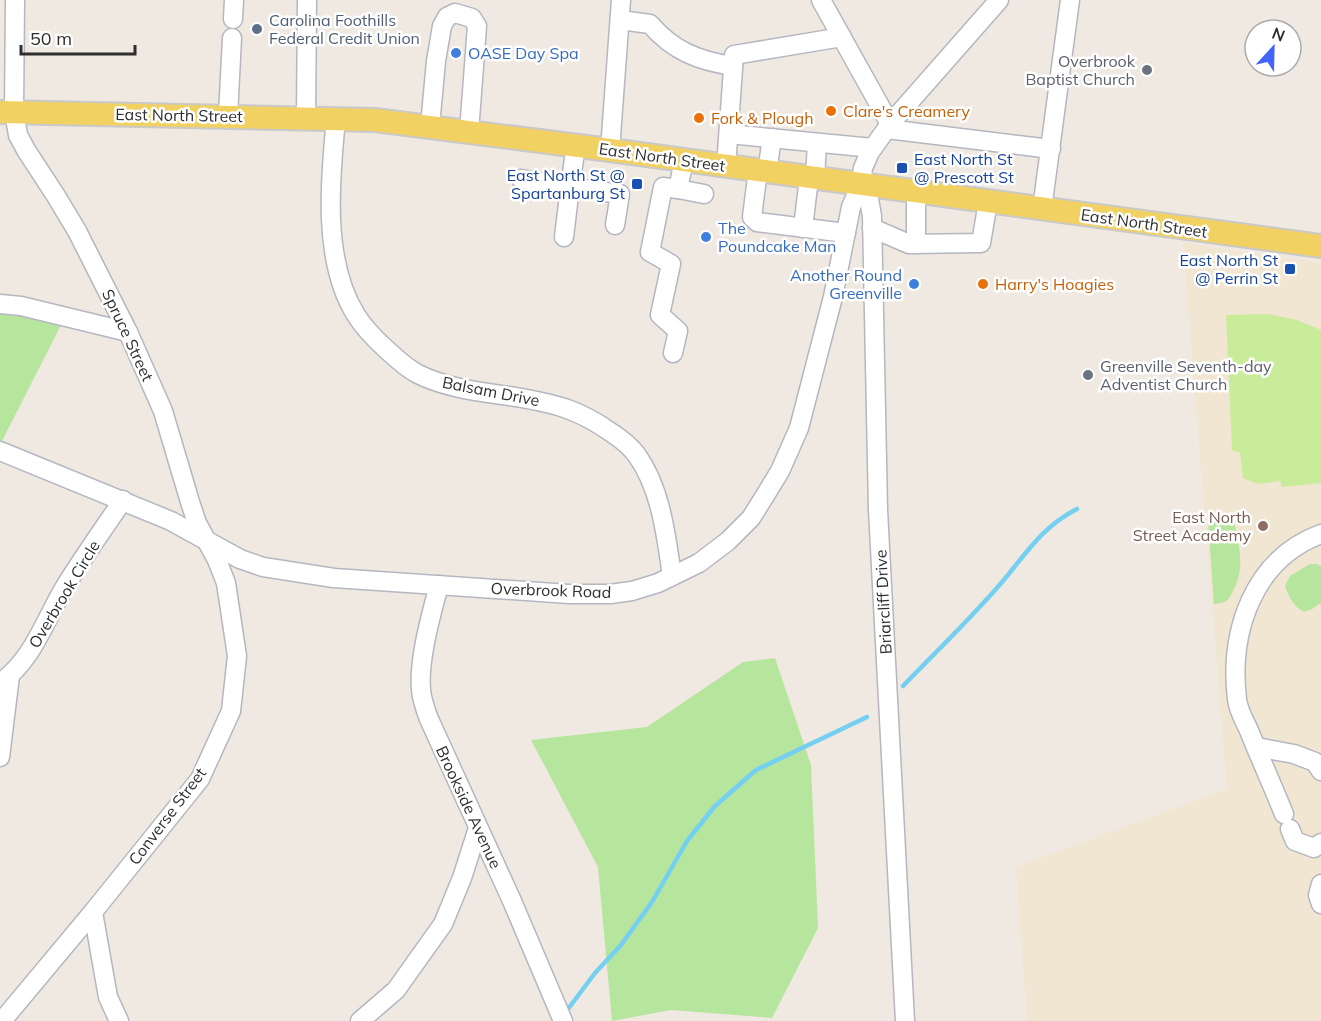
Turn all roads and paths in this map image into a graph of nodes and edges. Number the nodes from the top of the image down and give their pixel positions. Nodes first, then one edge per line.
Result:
1 (15, 0) edge
2 (234, 0) edge
3 (307, 0) edge
4 (621, 0) edge
5 (820, 0) edge
6 (999, 0) edge
7 (1070, 0) edge
8 (233, 19) dead end
9 (620, 20) junction
10 (842, 37) junction
11 (232, 38) dead end
12 (733, 66) junction
13 (7, 112) edge
14 (228, 116) junction
15 (306, 118) junction
16 (336, 119) junction
17 (430, 126) junction
18 (889, 126) junction
19 (470, 132) junction
20 (729, 134) junction
21 (772, 138) junction
22 (817, 143) junction
23 (576, 145) junction
24 (873, 148) junction
25 (1051, 149) junction
26 (610, 150) junction
27 (684, 160) junction
28 (726, 166) junction
29 (762, 171) junction
30 (812, 178) junction
31 (521, 179) dead end
32 (861, 185) junction
33 (570, 187) junction
34 (678, 189) junction
35 (916, 192) junction
36 (704, 194) dead end
37 (988, 202) junction
38 (1042, 210) junction
39 (615, 225) dead end
40 (803, 228) junction
41 (872, 228) junction
42 (846, 233) junction
43 (564, 237) dead end
44 (916, 244) junction
45 (1321, 246) edge
46 (0, 304) edge
47 (128, 332) junction
48 (673, 353) dead end
49 (0, 451) edge
50 (123, 500) junction
51 (1321, 534) edge
52 (207, 541) junction
53 (220, 568) joint
54 (672, 576) junction
55 (438, 585) junction
56 (5, 679) edge
57 (1256, 747) junction
58 (0, 758) edge
59 (1321, 771) edge
60 (478, 828) junction
61 (1321, 843) edge
62 (1321, 884) edge
63 (1321, 904) edge
64 (93, 912) junction
65 (2, 1021) edge
66 (119, 1021) edge
67 (360, 1021) edge
68 (563, 1021) edge
69 (905, 1021) edge

1 - 13 street, Spruce Street
2 - 8 street
3 - 15 street
4 - 9 street
5 - 10 street
6 - 18 street, Overbrook Road
7 - 25 street
9 - 12 street
9 - 26 street
10 - 12 street
10 - 18 street
11 - 14 street
12 - 20 street
13 - 14 main road, East North Street
13 - 47 street, Spruce Street
14 - 15 main road, East North Street
15 - 16 main road, East North Street
16 - 17 main road, East North Street
16 - 54 street, Balsam Drive
17 - 19 main road, East North Street
17 - 19 street
18 - 24 street, Overbrook Road
18 - 25 street
19 - 23 main road, East North Street
20 - 21 street
20 - 28 street
21 - 22 street
21 - 29 street
22 - 24 street
22 - 30 street
23 - 26 main road, East North Street
23 - 33 street
24 - 32 street, Overbrook Road
25 - 38 street
26 - 27 main road, East North Street
27 - 28 main road, East North Street
27 - 34 street
28 - 29 main road, East North Street
29 - 30 main road, East North Street
29 - 40 street
30 - 32 main road, East North Street
30 - 40 street
31 - 33 street
32 - 35 main road, East North Street
32 - 41 street, Briarcliff Drive
32 - 42 street, Overbrook Road
33 - 39 street
33 - 43 street
34 - 36 street
34 - 48 street
35 - 37 main road, East North Street
35 - 44 street
37 - 38 main road, East North Street
37 - 44 street
38 - 45 main road, East North Street
40 - 42 street
41 - 44 street
41 - 69 street, Briarcliff Drive
42 - 54 street, Overbrook Road
46 - 47 street
47 - 52 street, Spruce Street
49 - 50 street, Overbrook Road
50 - 52 street, Overbrook Road
50 - 56 street, Overbrook Circle
51 - 57 street
52 - 53 street, Spruce Street
52 - 55 street, Overbrook Road
53 - 64 street, Converse Street
54 - 55 street, Overbrook Road
55 - 60 street, Brookside Avenue
56 - 58 street
57 - 59 street
57 - 61 street
60 - 67 street
60 - 68 street, Brookside Avenue
62 - 63 street
64 - 65 street, Converse Street
64 - 66 street

